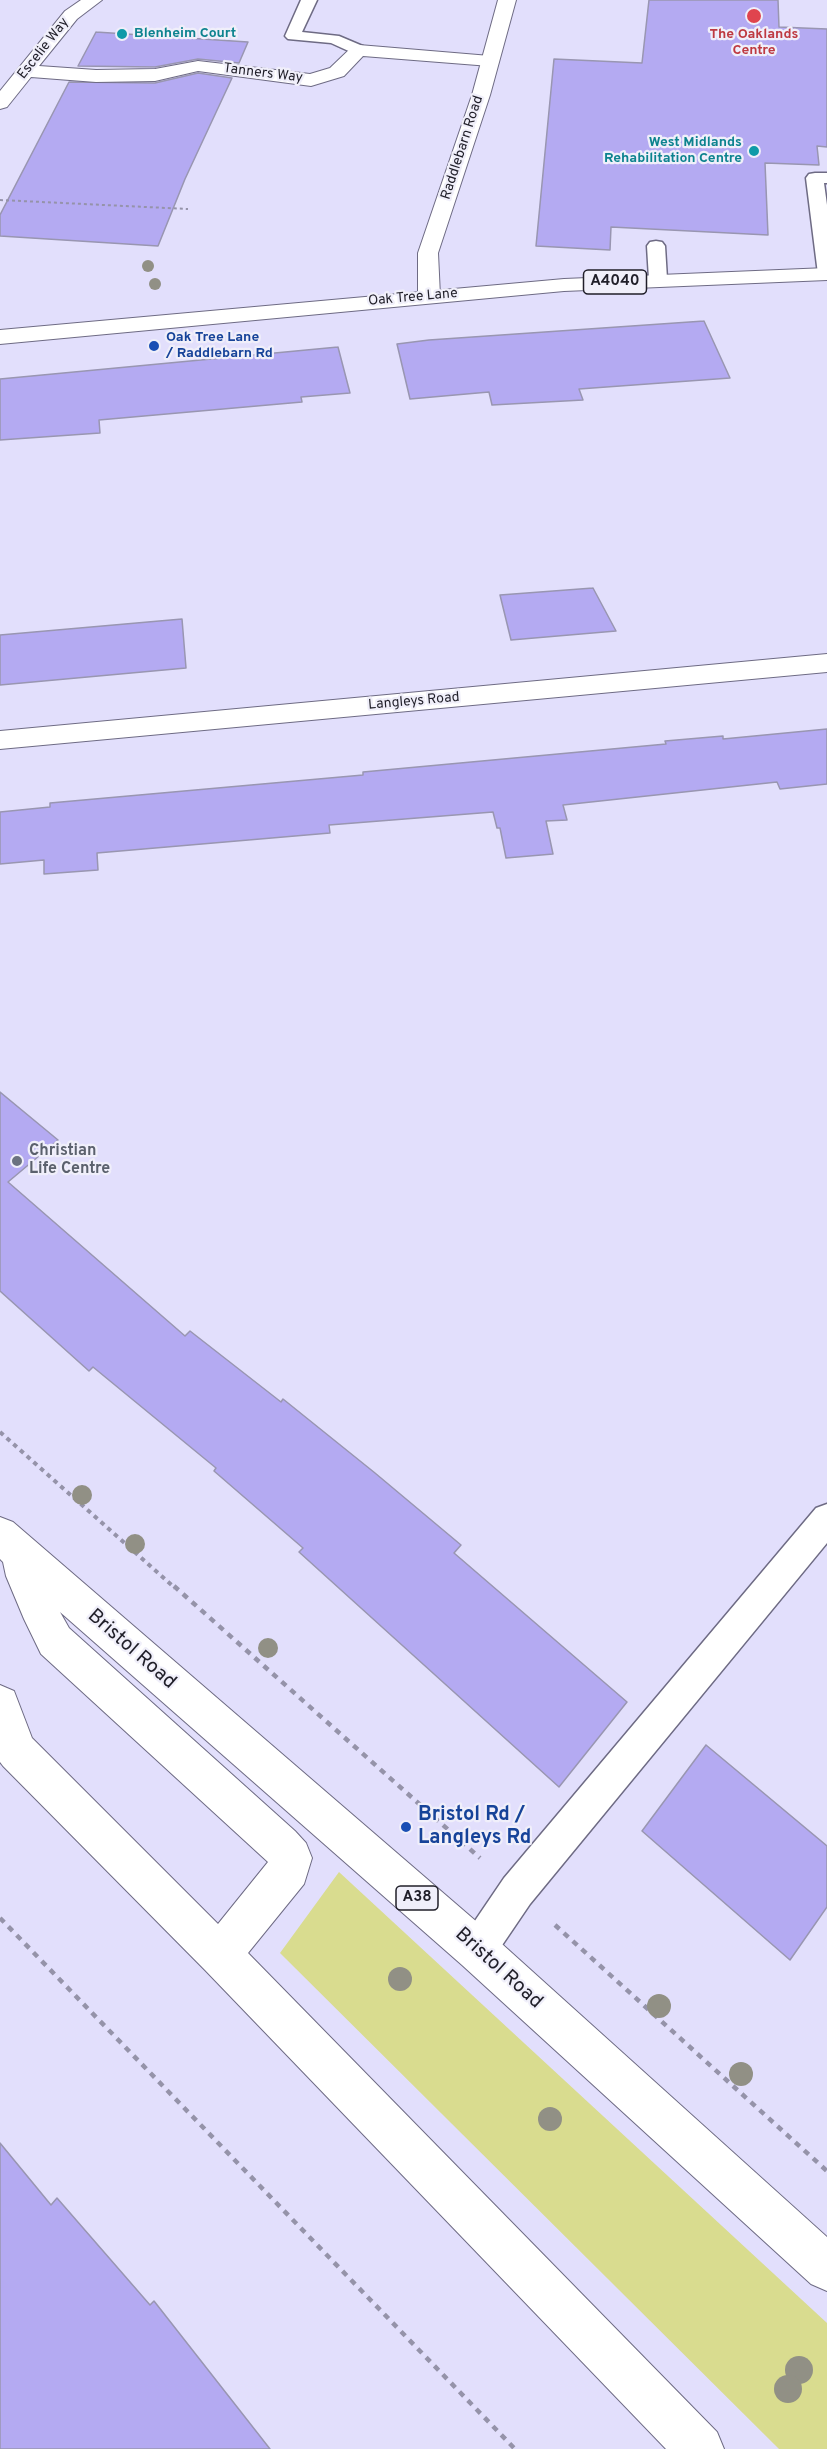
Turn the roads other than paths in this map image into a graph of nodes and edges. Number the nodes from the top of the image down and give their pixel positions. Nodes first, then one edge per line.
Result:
1 (93, 0) edge
2 (309, 0) edge
3 (507, 0) edge
4 (359, 50) junction
5 (490, 61) junction
6 (27, 71) junction
7 (0, 103) edge
8 (827, 178) edge
9 (657, 246) dead end
10 (827, 274) edge
11 (658, 279) junction
12 (429, 296) junction
13 (0, 337) edge
14 (827, 663) edge
15 (0, 740) edge
16 (827, 1519) edge
17 (10, 1544) edge
18 (0, 1706) edge
19 (8, 1743) edge
20 (477, 1950) junction
21 (220, 1955) junction
22 (827, 2268) edge
23 (700, 2449) edge

1 - 6 main road, Escelie Way
2 - 4 lane
3 - 5 main road, Raddlebarn Road
4 - 5 main road
4 - 6 main road, Tanners Way
5 - 12 main road, Raddlebarn Road
6 - 7 main road, Escelie Way
8 - 10 lane
9 - 11 lane
10 - 11 main road, Oak Tree Lane / A4040
11 - 12 main road, Oak Tree Lane / A4040
12 - 13 main road, Oak Tree Lane / A4040
14 - 15 main road, Langleys Road
16 - 20 lane
17 - 20 main road, Bristol Road / A38
17 - 21 main road
18 - 19 main road
19 - 21 main road
20 - 22 main road, Bristol Road / A38
21 - 23 main road

